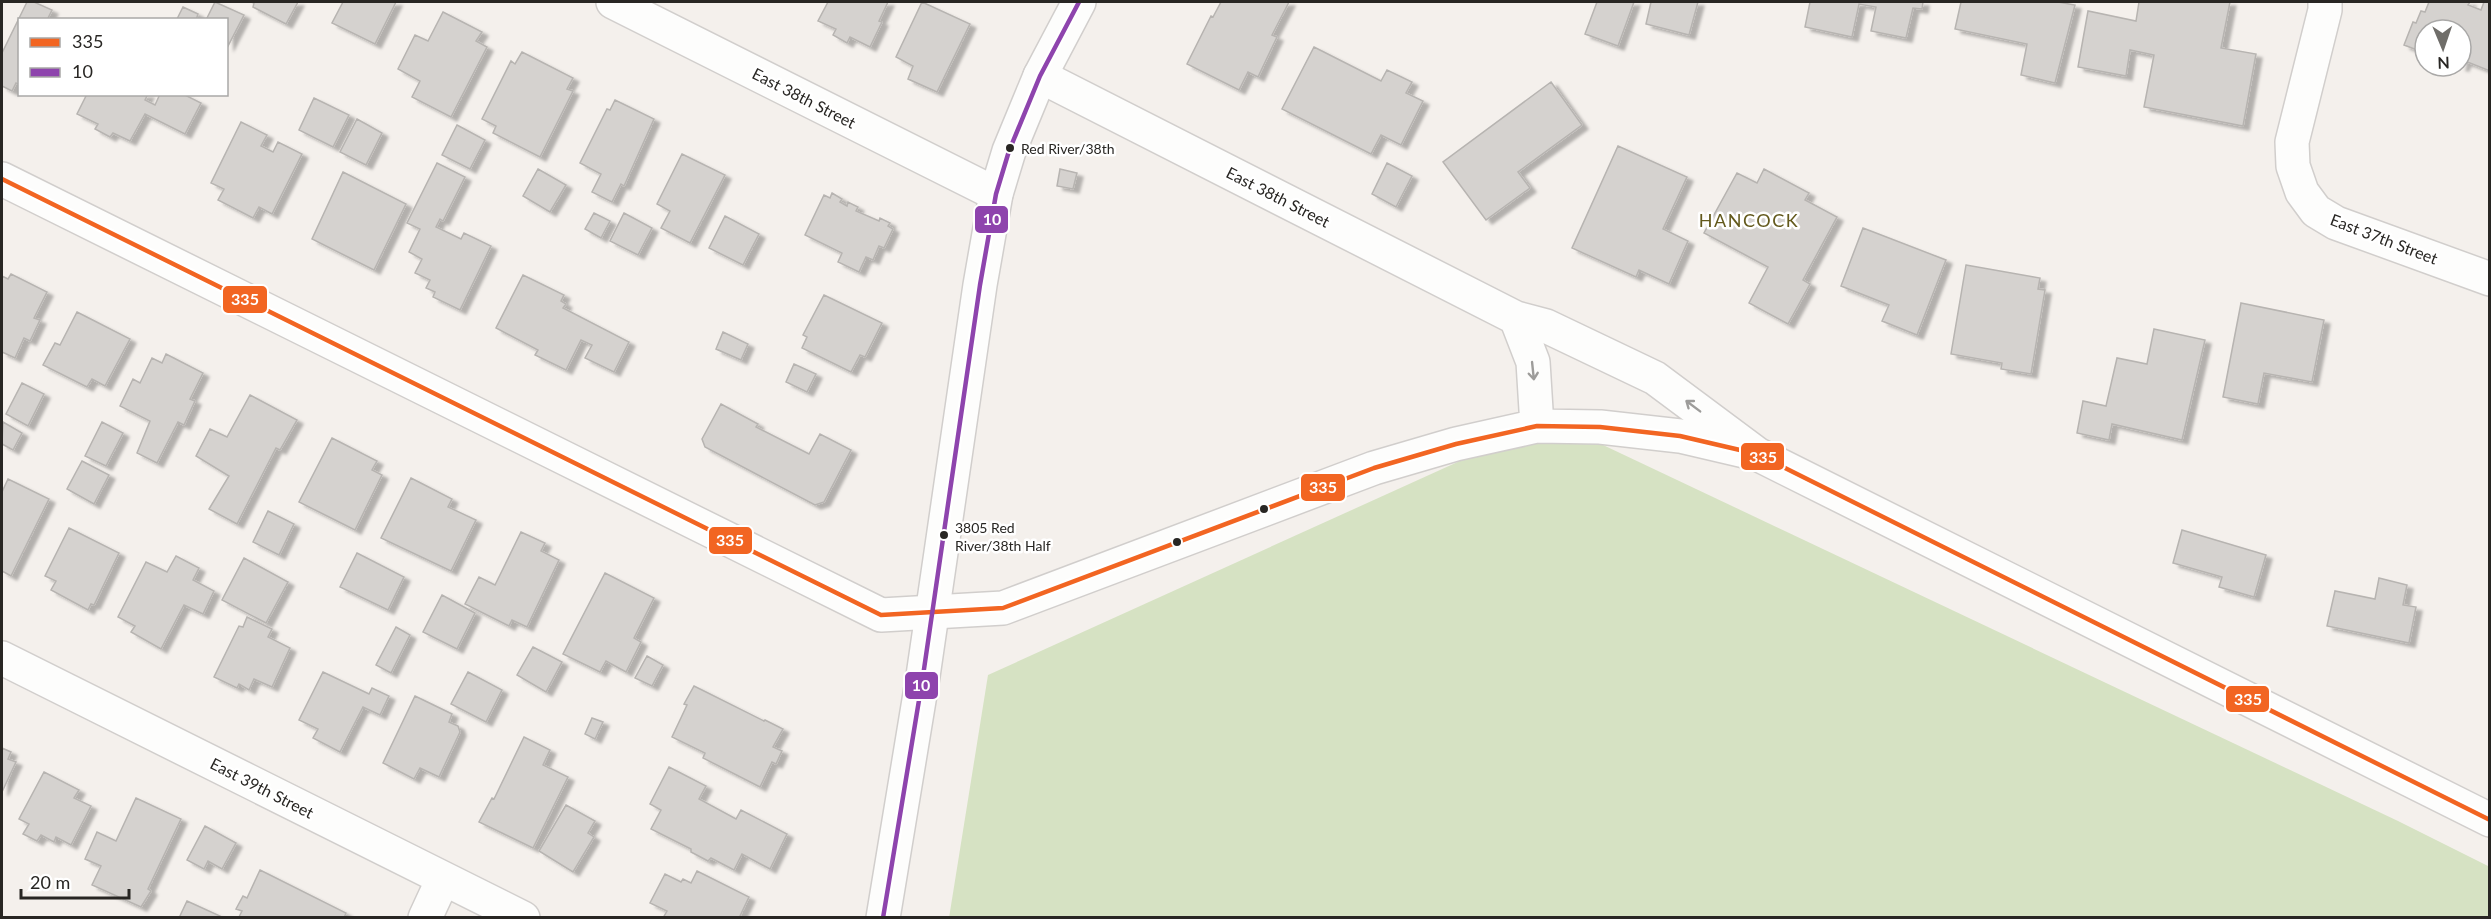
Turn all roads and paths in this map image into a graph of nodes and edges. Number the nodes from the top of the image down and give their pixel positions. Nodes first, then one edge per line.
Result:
1 (613, 2) edge
2 (1079, 2) edge
3 (2325, 2) edge
4 (1040, 76) junction
5 (2, 179) edge
6 (996, 194) junction
7 (2490, 279) edge
8 (1516, 318) junction
9 (1537, 426) junction
10 (1757, 454) junction
11 (933, 612) junction
12 (2, 658) edge
13 (2490, 820) edge
14 (443, 879) junction
15 (424, 918) edge
16 (523, 918) edge
17 (883, 918) edge

1 - 6 street, East 38th Street
2 - 4 street
3 - 7 street, East 37th Street
4 - 6 street
4 - 8 street, East 38th Street
5 - 11 street, East 38th Street
6 - 11 street
8 -> 9 street
10 -> 8 street, East 38th Street
9 - 10 street, East 38th Street
9 - 11 street, East 38th Street
10 - 13 street, East 38th Street
11 - 17 street
12 - 14 street, East 39th Street
14 - 15 street
14 - 16 street, East 39th Street

